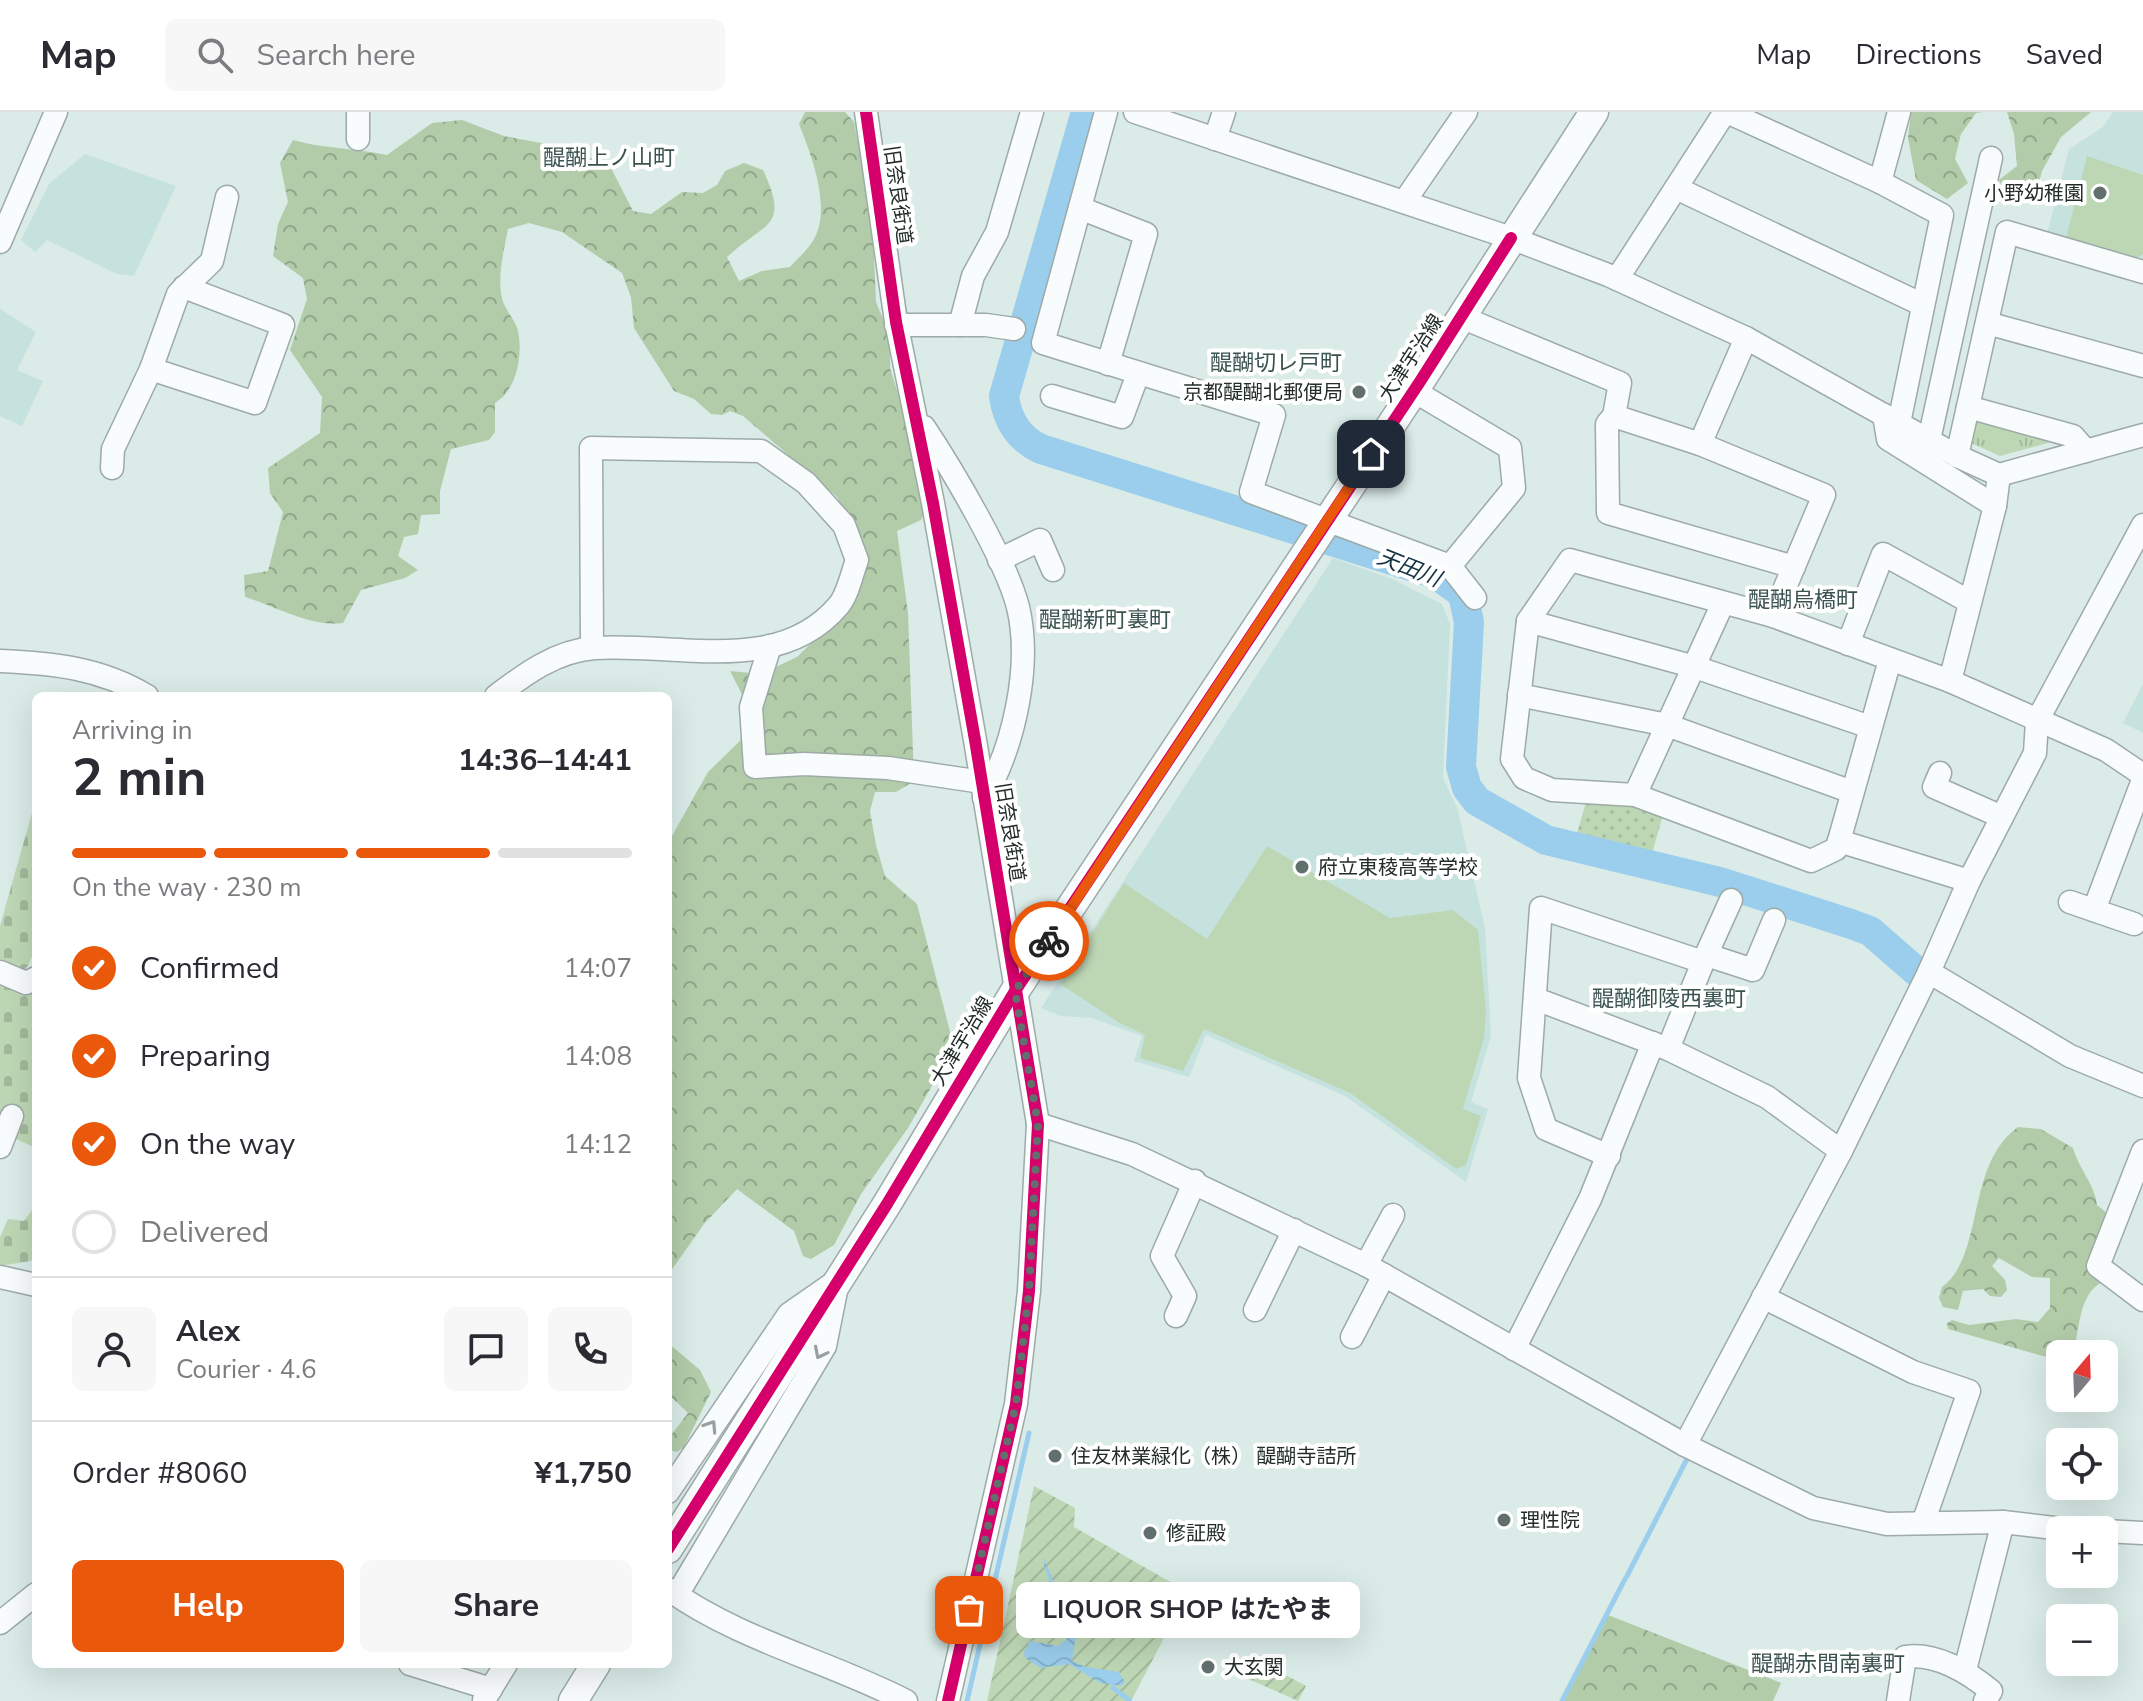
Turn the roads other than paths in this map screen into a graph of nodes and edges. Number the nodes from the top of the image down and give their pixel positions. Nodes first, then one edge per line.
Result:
1 (56, 112) edge
2 (358, 112) edge
3 (866, 112) edge
4 (1032, 112) edge
5 (1106, 112) edge
6 (1135, 112) edge
7 (1224, 112) edge
8 (1465, 112) edge
9 (1594, 112) edge
10 (1726, 112) edge
11 (1899, 112) edge
12 (358, 139) dead end
13 (1215, 139) junction
14 (1991, 158) dead end
15 (1880, 182) junction
16 (1676, 188) junction
17 (227, 197) dead end
18 (1404, 202) junction
19 (1080, 208) junction
20 (1511, 238) junction
21 (0, 242) edge
22 (2143, 272) edge
23 (1617, 279) junction
24 (184, 287) junction
25 (1923, 305) junction
26 (1461, 317) junction
27 (1987, 323) junction
28 (896, 325) junction
29 (960, 325) junction
30 (1014, 329) dead end
31 (1746, 338) junction
32 (1108, 364) junction
33 (2143, 366) edge
34 (151, 369) junction
35 (1138, 374) junction
36 (1414, 391) junction
37 (1052, 396) dead end
38 (1968, 407) junction
39 (1614, 416) junction
40 (917, 417) junction
41 (1891, 419) junction
42 (2143, 435) edge
43 (1929, 440) junction
44 (1700, 444) junction
45 (2086, 451) junction
46 (1957, 456) junction
47 (112, 468) dead end
48 (1999, 475) junction
49 (1995, 506) junction
50 (1327, 520) junction
51 (2143, 525) edge
52 (999, 560) junction
53 (1450, 566) junction
54 (1794, 567) junction
55 (1053, 570) dead end
56 (1475, 598) dead end
57 (1970, 602) junction
58 (1723, 603) junction
59 (1773, 616) junction
60 (1528, 621) junction
61 (1848, 644) junction
62 (770, 646) junction
63 (592, 648) junction
64 (1890, 660) junction
65 (0, 661) edge
66 (1695, 667) junction
67 (1950, 681) junction
68 (138, 692) edge
69 (501, 692) edge
70 (1519, 695) junction
71 (2037, 721) junction
72 (1667, 725) junction
73 (1870, 727) junction
74 (1940, 773) dead end
75 (2143, 777) edge
76 (983, 790) junction
77 (1852, 792) junction
78 (1635, 795) junction
79 (2002, 817) junction
80 (1839, 841) junction
81 (1969, 881) junction
82 (1731, 900) dead end
83 (2070, 902) dead end
84 (2094, 910) junction
85 (1774, 920) dead end
86 (2134, 924) dead end
87 (1705, 959) junction
88 (0, 972) edge
89 (1929, 972) junction
90 (32, 980) edge
91 (1015, 991) junction
92 (1536, 999) junction
93 (1660, 1046) junction
94 (2143, 1086) edge
95 (12, 1116) dead end
96 (1038, 1124) junction
97 (0, 1147) edge
98 (1841, 1151) junction
99 (2143, 1151) edge
100 (1609, 1156) junction
101 (1195, 1181) junction
102 (1393, 1215) dead end
103 (1294, 1230) junction
104 (1375, 1270) junction
105 (0, 1277) edge
106 (839, 1278) junction
107 (32, 1284) edge
108 (1763, 1297) junction
109 (2143, 1300) edge
110 (1255, 1310) dead end
111 (1176, 1316) dead end
112 (1352, 1337) dead end
113 (1514, 1349) junction
114 (1685, 1445) junction
115 (672, 1486) edge
116 (2003, 1522) junction
117 (1923, 1523) junction
118 (2046, 1527) edge
119 (2118, 1532) edge
120 (2143, 1533) edge
121 (672, 1543) edge
122 (672, 1592) edge
123 (32, 1597) edge
124 (0, 1623) edge
125 (435, 1668) edge
126 (504, 1668) edge
127 (594, 1668) edge
128 (1965, 1670) junction
129 (487, 1695) edge
130 (573, 1701) edge
131 (906, 1701) edge
132 (948, 1701) edge
133 (1898, 1701) edge
134 (1985, 1701) edge

1 - 21 street
2 - 12 street
3 - 28 street, 旧奈良街道
4 - 29 street
5 - 19 street
6 - 13 street
7 - 13 street
8 - 18 street
9 - 20 main road, 大津宇治線
10 - 15 street
10 - 16 street
11 - 15 street
13 - 18 street
14 - 43 street
15 - 25 street
16 - 23 street
16 - 25 street
17 - 24 street
18 - 20 street
19 - 32 street
19 - 32 street
20 - 23 street
20 - 26 main road, 大津宇治線
22 - 27 street
23 - 31 street
24 - 34 street
24 - 34 street
25 - 41 street
26 - 36 main road, 大津宇治線
26 - 39 street
27 - 33 street
27 - 38 street
28 - 29 street
28 - 40 street, 旧奈良街道
29 - 30 street
31 - 41 street
31 - 44 street
32 - 35 street
34 - 47 street
35 - 37 street
35 - 50 street
36 - 50 main road, 大津宇治線
36 - 53 street
38 - 45 street
38 - 46 street
39 - 44 street
39 - 54 street
40 - 52 street
40 - 76 street, 旧奈良街道
41 - 43 street
41 - 49 street
42 - 45 street
43 - 46 street
44 - 54 street
45 - 48 street
46 - 48 street
48 - 49 street
49 - 57 street
50 - 53 street
50 - 91 main road, 大津宇治線
51 - 71 street
52 - 55 street
52 - 76 street
53 - 56 street
54 - 59 street
57 - 61 street
57 - 67 street
58 - 59 street
58 - 60 street
58 - 66 street
59 - 61 street
60 - 66 street
60 - 70 street
61 - 64 street
62 - 63 street
62 - 63 street
62 - 76 street
63 - 69 street
64 - 67 street
64 - 73 street
65 - 68 street
66 - 72 street
66 - 73 street
67 - 71 street
70 - 72 street
70 - 78 street
71 - 75 street
71 - 79 street
72 - 77 street
72 - 78 street
73 - 77 street
74 - 79 street
75 - 84 street
76 - 91 street, 旧奈良街道
77 - 80 street
78 - 80 street
79 - 81 street
80 - 81 street
81 - 89 street
82 - 87 street
83 - 84 street
84 - 86 street
85 - 87 street
87 - 92 street
87 - 93 street
88 - 90 street
89 - 94 street
89 - 98 street
91 - 96 street, 旧奈良街道
91 - 106 main road, 大津宇治線
92 - 93 street
92 - 100 street
93 - 98 street
93 - 100 street
95 - 97 street
96 - 101 street
96 - 132 street, 旧奈良街道
98 - 108 street
99 - 109 street
100 - 113 street
101 - 103 street
101 - 111 street
102 - 104 street
103 - 104 street
103 - 110 street
104 - 112 street
104 - 113 street
105 - 107 street
115 -> 106 street
106 - 121 main road, 大津宇治線
106 -> 122 street
108 - 114 street
108 - 117 street
113 - 114 street
114 - 117 street
116 - 117 street
116 - 118 street
116 - 128 street
119 - 120 street
122 - 131 street
123 - 124 street
125 - 129 street
126 - 129 street
127 - 130 main road
128 - 133 street
128 - 134 street

